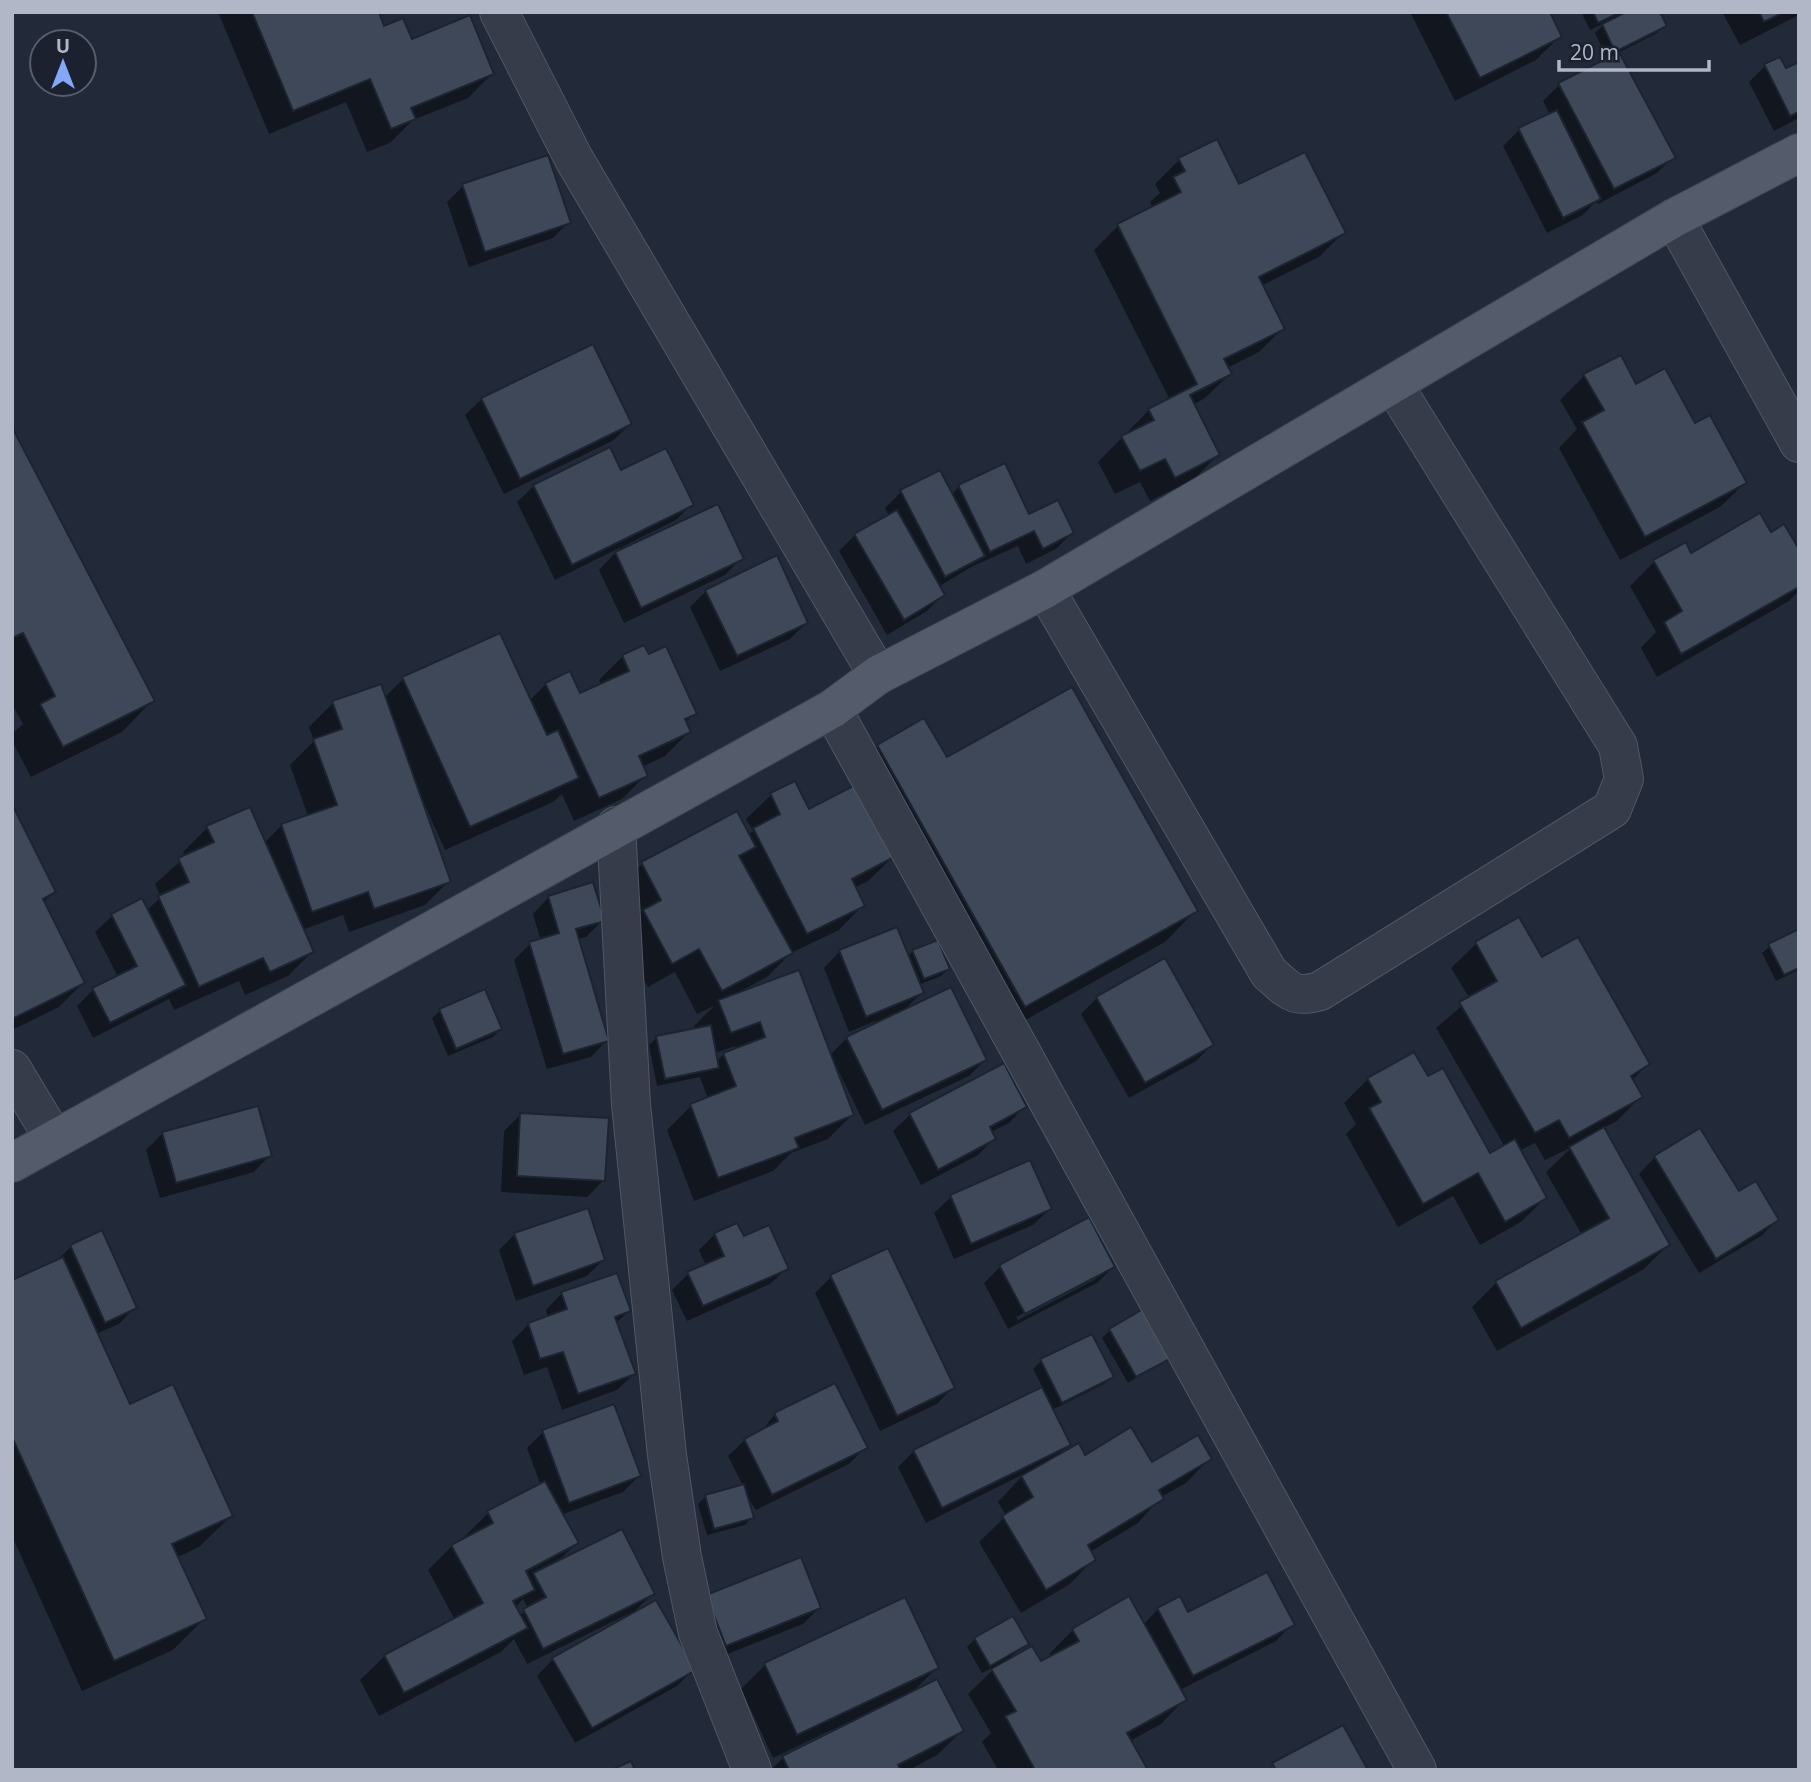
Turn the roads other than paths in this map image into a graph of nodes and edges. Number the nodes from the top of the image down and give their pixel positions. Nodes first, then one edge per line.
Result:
1 (499, 12) edge
2 (1799, 153) edge
3 (1674, 218) junction
4 (1392, 384) junction
5 (1799, 443) edge
6 (1045, 589) junction
7 (878, 675) junction
8 (831, 709) junction
9 (616, 826) junction
10 (12, 1069) edge
11 (54, 1139) junction
12 (12, 1163) edge
13 (752, 1770) edge
14 (1417, 1770) edge

1 - 7 street
2 - 3 main road
3 - 4 main road
3 - 5 street
4 - 6 main road
4 - 6 street
6 - 7 main road
7 - 8 main road
8 - 9 main road
8 - 14 street
9 - 11 main road
9 - 13 street
10 - 11 street
11 - 12 main road

